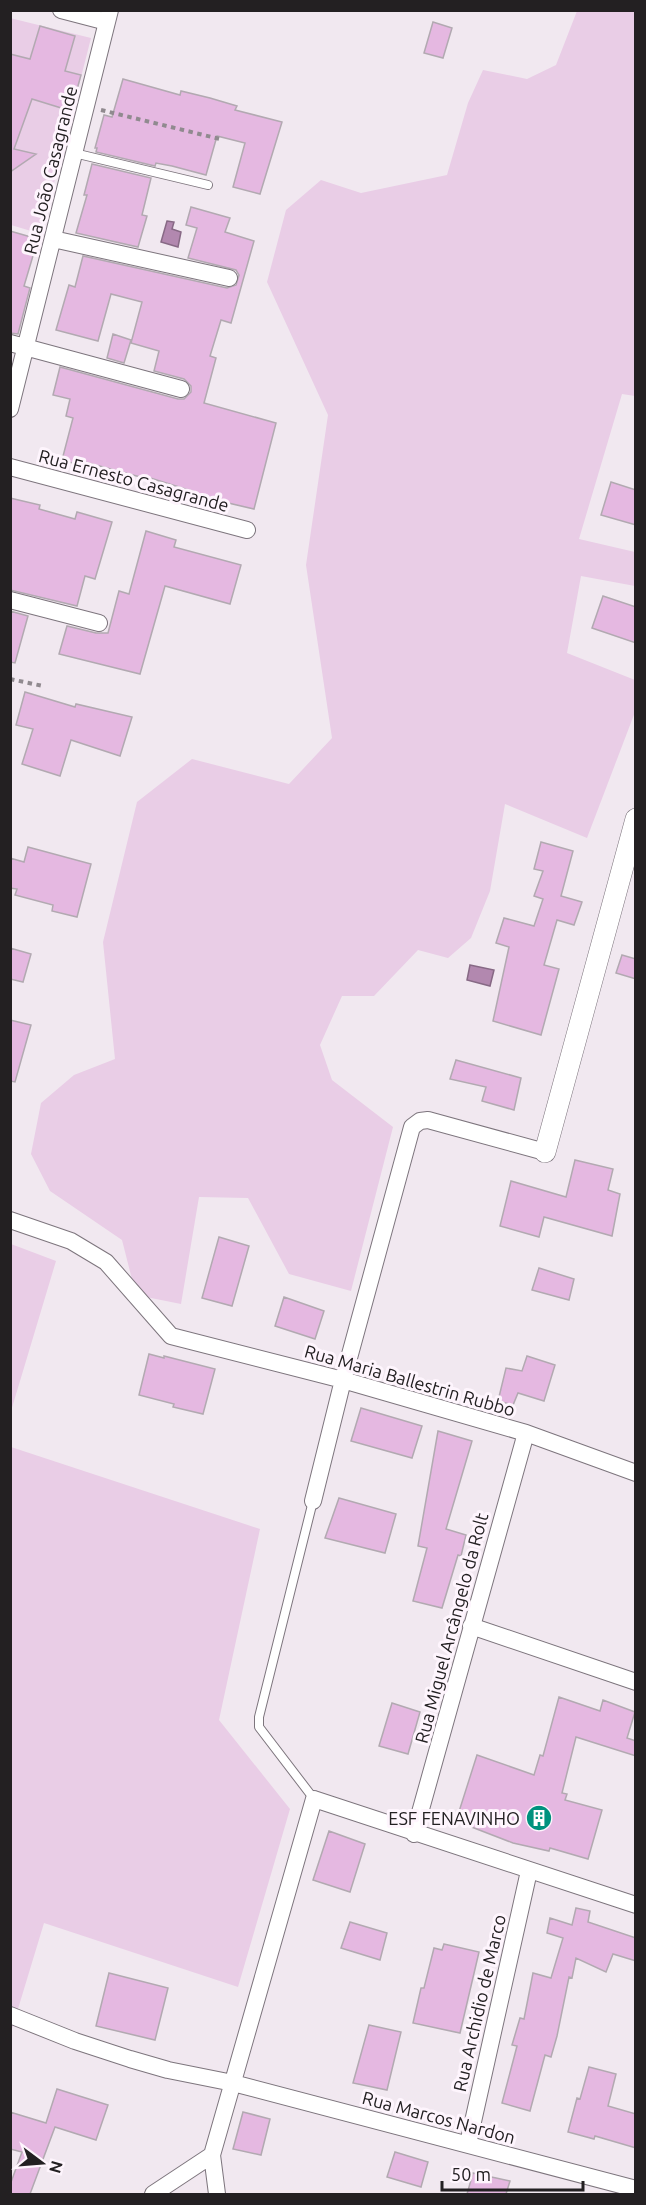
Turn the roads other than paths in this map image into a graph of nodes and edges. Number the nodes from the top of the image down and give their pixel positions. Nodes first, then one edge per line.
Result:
1 (62, 10) edge
2 (108, 16) edge
3 (74, 153) junction
4 (208, 184) dead end
5 (53, 239) junction
6 (229, 278) dead end
7 (10, 343) edge
8 (27, 347) junction
9 (181, 389) dead end
10 (10, 409) edge
11 (10, 467) edge
12 (247, 530) dead end
13 (10, 600) edge
14 (99, 623) dead end
15 (636, 819) edge
16 (628, 876) edge
17 (545, 1152) joint
18 (10, 1220) edge
19 (343, 1380) junction
20 (526, 1433) junction
21 (636, 1473) edge
22 (313, 1501) joint
23 (471, 1626) junction
24 (636, 1682) edge
25 (314, 1799) junction
26 (414, 1834) junction
27 (529, 1871) junction
28 (636, 1905) edge
29 (10, 2015) edge
30 (233, 2083) junction
31 (468, 2144) junction
32 (212, 2155) junction
33 (636, 2189) edge
34 (153, 2194) edge
35 (217, 2194) edge

1 - 2 street
2 - 3 street, Rua João Casagrande
3 - 4 lane
3 - 5 street, Rua João Casagrande
5 - 6 street
5 - 8 street, Rua João Casagrande
7 - 8 street
8 - 9 street
8 - 10 street, Rua João Casagrande
11 - 12 street, Rua Ernesto Casagrande
13 - 14 street
15 - 16 street
16 - 17 street
17 - 19 street
18 - 19 street, Rua Maria Ballestrin Rubbo
19 - 20 street, Rua Maria Ballestrin Rubbo
19 - 22 street
20 - 21 street, Rua Maria Ballestrin Rubbo
20 - 23 street, Rua Miguel Arcângelo da Rolt
22 - 25 lane
23 - 24 street
23 - 26 street, Rua Miguel Arcângelo da Rolt
25 - 26 street
25 - 30 street
26 - 27 street
27 - 28 street
27 - 31 street, Rua Archidio de Marco
29 - 30 street, Rua Marcos Nardon
30 - 31 street, Rua Marcos Nardon
30 - 32 street
31 - 33 street, Rua Marcos Nardon
32 - 34 street
32 - 35 street

